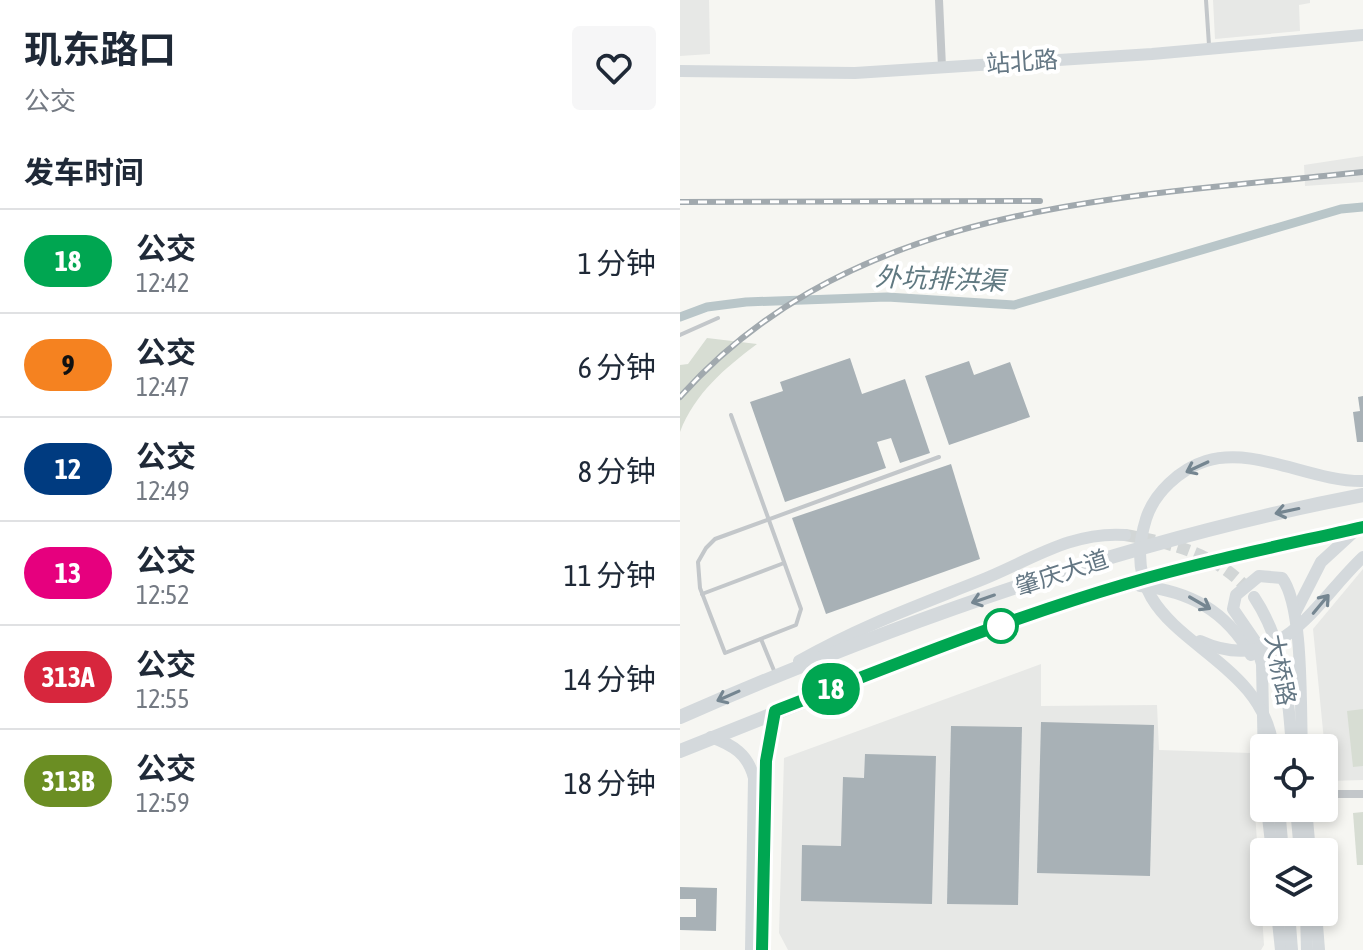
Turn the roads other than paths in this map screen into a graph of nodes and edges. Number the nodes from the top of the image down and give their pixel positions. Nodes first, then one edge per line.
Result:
1 (939, 0) edge
2 (1206, 0) edge
3 (1363, 35) edge
4 (1209, 49) junction
5 (942, 67) junction
6 (680, 71) edge
7 (718, 318) dead end
8 (680, 335) edge
9 (731, 415) dead end
10 (939, 457) dead end
11 (1359, 481) edge
12 (1363, 495) edge
13 (769, 520) junction
14 (1360, 527) edge
15 (1125, 535) tunnel mouth
16 (1363, 557) edge
17 (784, 563) junction
18 (1126, 584) junction
19 (702, 594) junction
20 (1254, 597) tunnel mouth
21 (1295, 613) junction
22 (1179, 632) junction
23 (761, 639) junction
24 (776, 675) junction
25 (1264, 679) junction
26 (775, 711) junction
27 (680, 717) edge
28 (1264, 734) edge
29 (1268, 734) edge
30 (1291, 734) edge
31 (1301, 734) edge
32 (711, 737) junction
33 (680, 751) edge
34 (1338, 794) edge
35 (1363, 794) edge
36 (1279, 926) edge
37 (1286, 926) edge
38 (1306, 926) edge
39 (1317, 926) edge
40 (1282, 948) edge
41 (751, 950) edge
42 (762, 950) edge
43 (1307, 950) edge
44 (1319, 950) edge

1 - 5 street
2 - 4 lane
3 - 4 main road, 站北路
4 - 5 main road, 站北路
5 - 6 main road, 站北路
7 - 8 lane
9 - 13 lane
10 - 13 lane
11 -> 22 main road
12 -> 24 highway, 肇庆大道
13 - 17 lane
13 - 19 lane
14 - 18 highway, 肇庆大道
14 - 21 main road
15 - 24 main road
22 -> 16 main road
17 - 19 lane
17 - 23 lane
18 -> 25 main road
18 - 26 highway, 肇庆大道
19 - 23 lane
20 - 30 main road, 大桥路
21 - 25 main road
21 - 31 main road
22 - 29 main road
23 - 24 lane
24 -> 27 highway, 肇庆大道
25 - 28 main road
26 - 32 highway, 肇庆大道
26 - 42 main road
32 - 33 highway, 肇庆大道
32 - 41 main road
34 - 35 street
36 - 40 main road
37 - 40 main road
38 - 43 main road
39 - 44 main road

